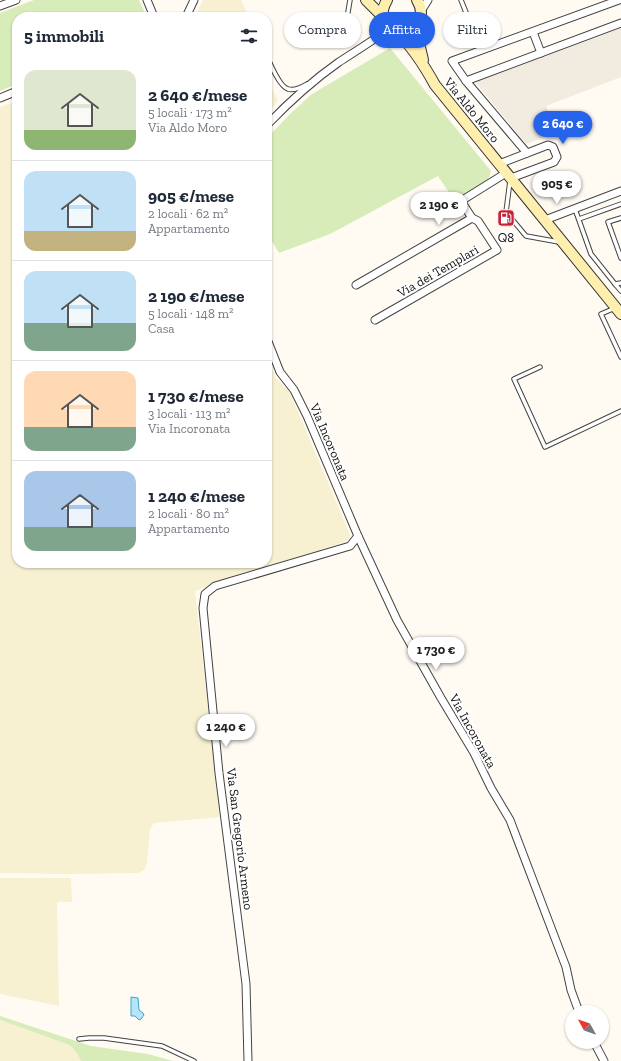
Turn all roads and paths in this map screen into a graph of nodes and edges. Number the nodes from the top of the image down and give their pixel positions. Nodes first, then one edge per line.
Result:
1 (16, 0) edge
2 (147, 0) edge
3 (194, 0) edge
4 (350, 0) edge
5 (366, 0) edge
6 (388, 0) edge
7 (417, 0) edge
8 (428, 0) edge
9 (461, 0) edge
10 (620, 0) edge
11 (0, 6) edge
12 (421, 11) joint
13 (152, 12) edge
14 (188, 12) edge
15 (348, 12) edge
16 (378, 12) edge
17 (383, 12) edge
18 (466, 12) edge
19 (621, 23) edge
20 (533, 32) junction
21 (369, 44) edge
22 (412, 48) edge
23 (420, 48) edge
24 (541, 53) junction
25 (272, 66) edge
26 (426, 70) junction
27 (315, 81) junction
28 (466, 81) junction
29 (287, 89) junction
30 (12, 93) edge
31 (0, 98) edge
32 (292, 99) junction
33 (272, 120) edge
34 (527, 153) junction
35 (499, 164) junction
36 (509, 175) junction
37 (621, 191) edge
38 (621, 204) edge
39 (575, 208) junction
40 (472, 218) junction
41 (621, 218) edge
42 (578, 219) junction
43 (545, 220) junction
44 (564, 242) junction
45 (621, 258) edge
46 (621, 283) edge
47 (616, 284) junction
48 (356, 285) dead end
49 (621, 291) edge
50 (618, 311) edge
51 (376, 320) dead end
52 (272, 352) edge
53 (621, 358) edge
54 (540, 367) dead end
55 (621, 411) edge
56 (358, 536) junction
57 (576, 1005) edge
58 (79, 1039) dead end
59 (598, 1049) edge
60 (194, 1061) edge
61 (248, 1061) edge
62 (604, 1061) edge

1 - 11 street
2 - 13 street
3 - 14 street
4 - 15 lane
5 - 16 main road
6 - 17 main road
7 - 12 main road
8 - 12 street
9 - 18 lane
10 - 20 street
19 - 24 street
20 - 24 street
20 - 28 street
21 - 27 street
22 - 26 main road, Via Aldo Moro
23 - 26 main road, Via Aldo Moro
24 - 28 street
25 - 29 lane
26 - 35 main road, Via Aldo Moro
27 - 29 lane
27 - 32 street
28 - 34 street
29 - 32 lane
30 - 31 street
32 - 33 street
34 - 35 street
34 - 36 street
35 - 36 main road, Via Aldo Moro
36 - 40 street
36 - 43 main road, Via Aldo Moro
36 - 44 lane
37 - 39 street
38 - 42 lane
39 - 42 lane
39 - 43 street
40 - 48 street
40 - 51 street, Via dei Templari
41 - 45 lane
42 - 47 lane
43 - 44 main road, Via Aldo Moro
44 - 50 main road, Via Aldo Moro
46 - 47 lane
47 - 49 lane
50 - 53 lane
52 - 56 street, Via Incoronata
54 - 55 lane
56 - 57 street, Via Incoronata
56 - 61 street, Via San Gregorio Armeno
58 - 60 lane
59 - 62 street

